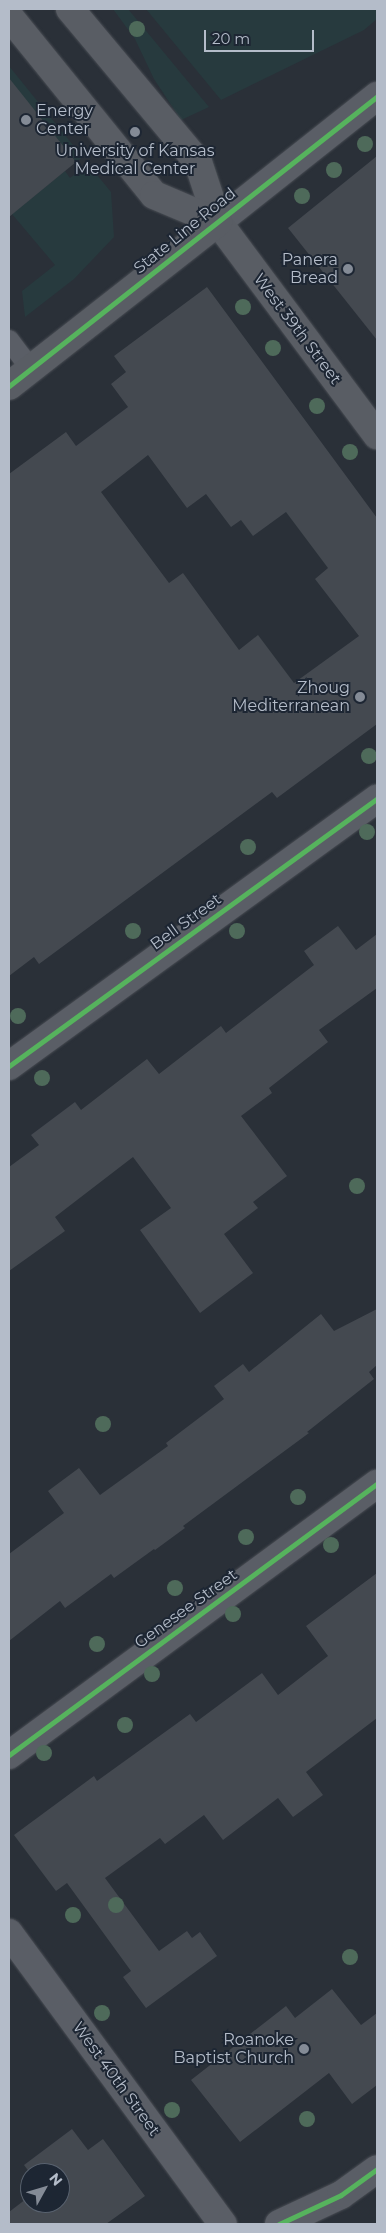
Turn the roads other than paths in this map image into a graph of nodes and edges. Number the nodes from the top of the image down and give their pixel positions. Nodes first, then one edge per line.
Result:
1 (70, 9) edge
2 (9, 16) edge
3 (377, 96) edge
4 (218, 222) junction
5 (9, 340) edge
6 (31, 368) junction
7 (9, 386) edge
8 (377, 435) edge
9 (377, 799) edge
10 (9, 1066) edge
11 (377, 1484) edge
12 (9, 1755) edge
13 (9, 1933) edge
14 (377, 2169) edge
15 (223, 2224) edge
16 (279, 2224) edge

1 - 4 main road
2 - 4 main road
3 - 4 street, State Line Road
4 - 6 main road, State Line Road
4 - 8 main road, West 39th Street
5 - 6 lane
6 - 7 main road, State Line Road
9 - 10 street, Bell Street
11 - 12 street, Genesee Street
13 - 15 street, West 40th Street
14 - 16 street

